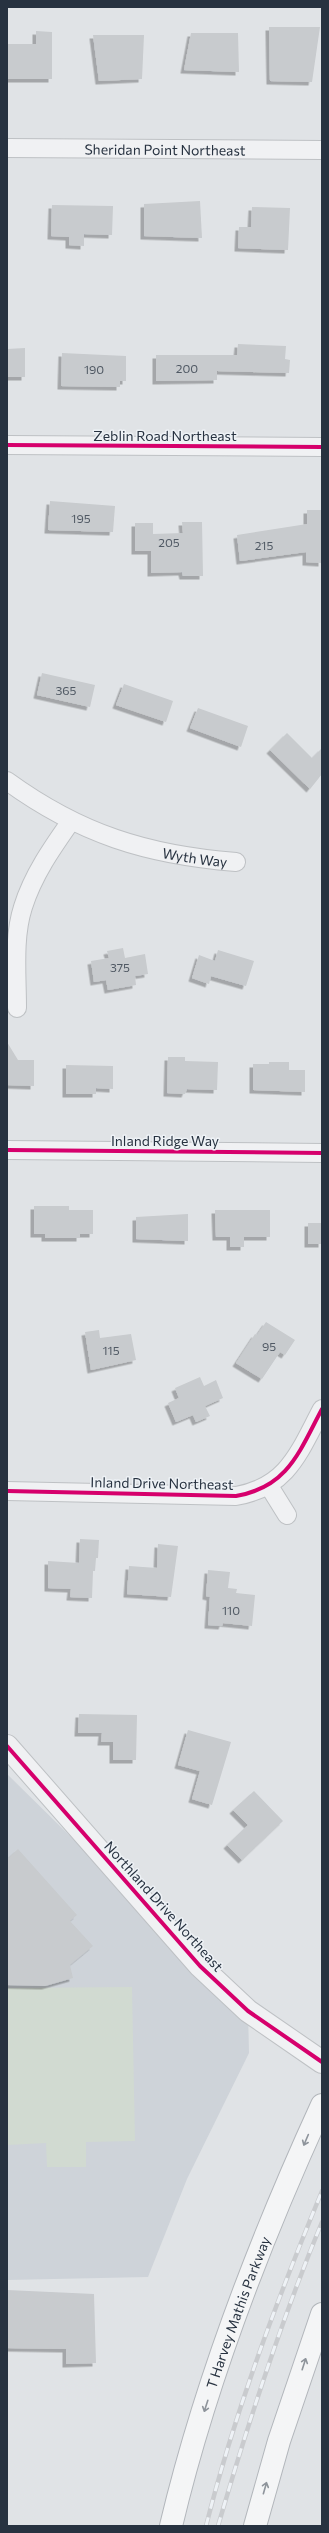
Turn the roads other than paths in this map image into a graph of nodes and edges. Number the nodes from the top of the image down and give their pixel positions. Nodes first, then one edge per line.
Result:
1 (7, 148) edge
2 (322, 150) edge
3 (7, 445) edge
4 (322, 447) edge
5 (7, 781) edge
6 (71, 821) junction
7 (236, 862) dead end
8 (17, 1008) dead end
9 (7, 1150) edge
10 (322, 1152) edge
11 (322, 1410) edge
12 (269, 1486) junction
13 (7, 1491) edge
14 (287, 1515) dead end
15 (7, 1746) edge
16 (322, 2062) edge
17 (322, 2105) edge
18 (322, 2314) edge
19 (171, 2526) edge
20 (255, 2526) edge

1 - 2 street, Sheridan Point Northeast
3 - 4 street, Zeblin Road Northeast
5 - 6 street, Wyth Way
6 - 7 street, Wyth Way
6 - 8 street
9 - 10 street, Inland Ridge Way
11 - 12 street, Inland Drive Northeast
12 - 13 street, Inland Drive Northeast
12 - 14 street
15 - 16 street, Northland Drive Northeast
17 -> 19 highway, T Harvey Mathis Parkway
20 -> 18 highway

